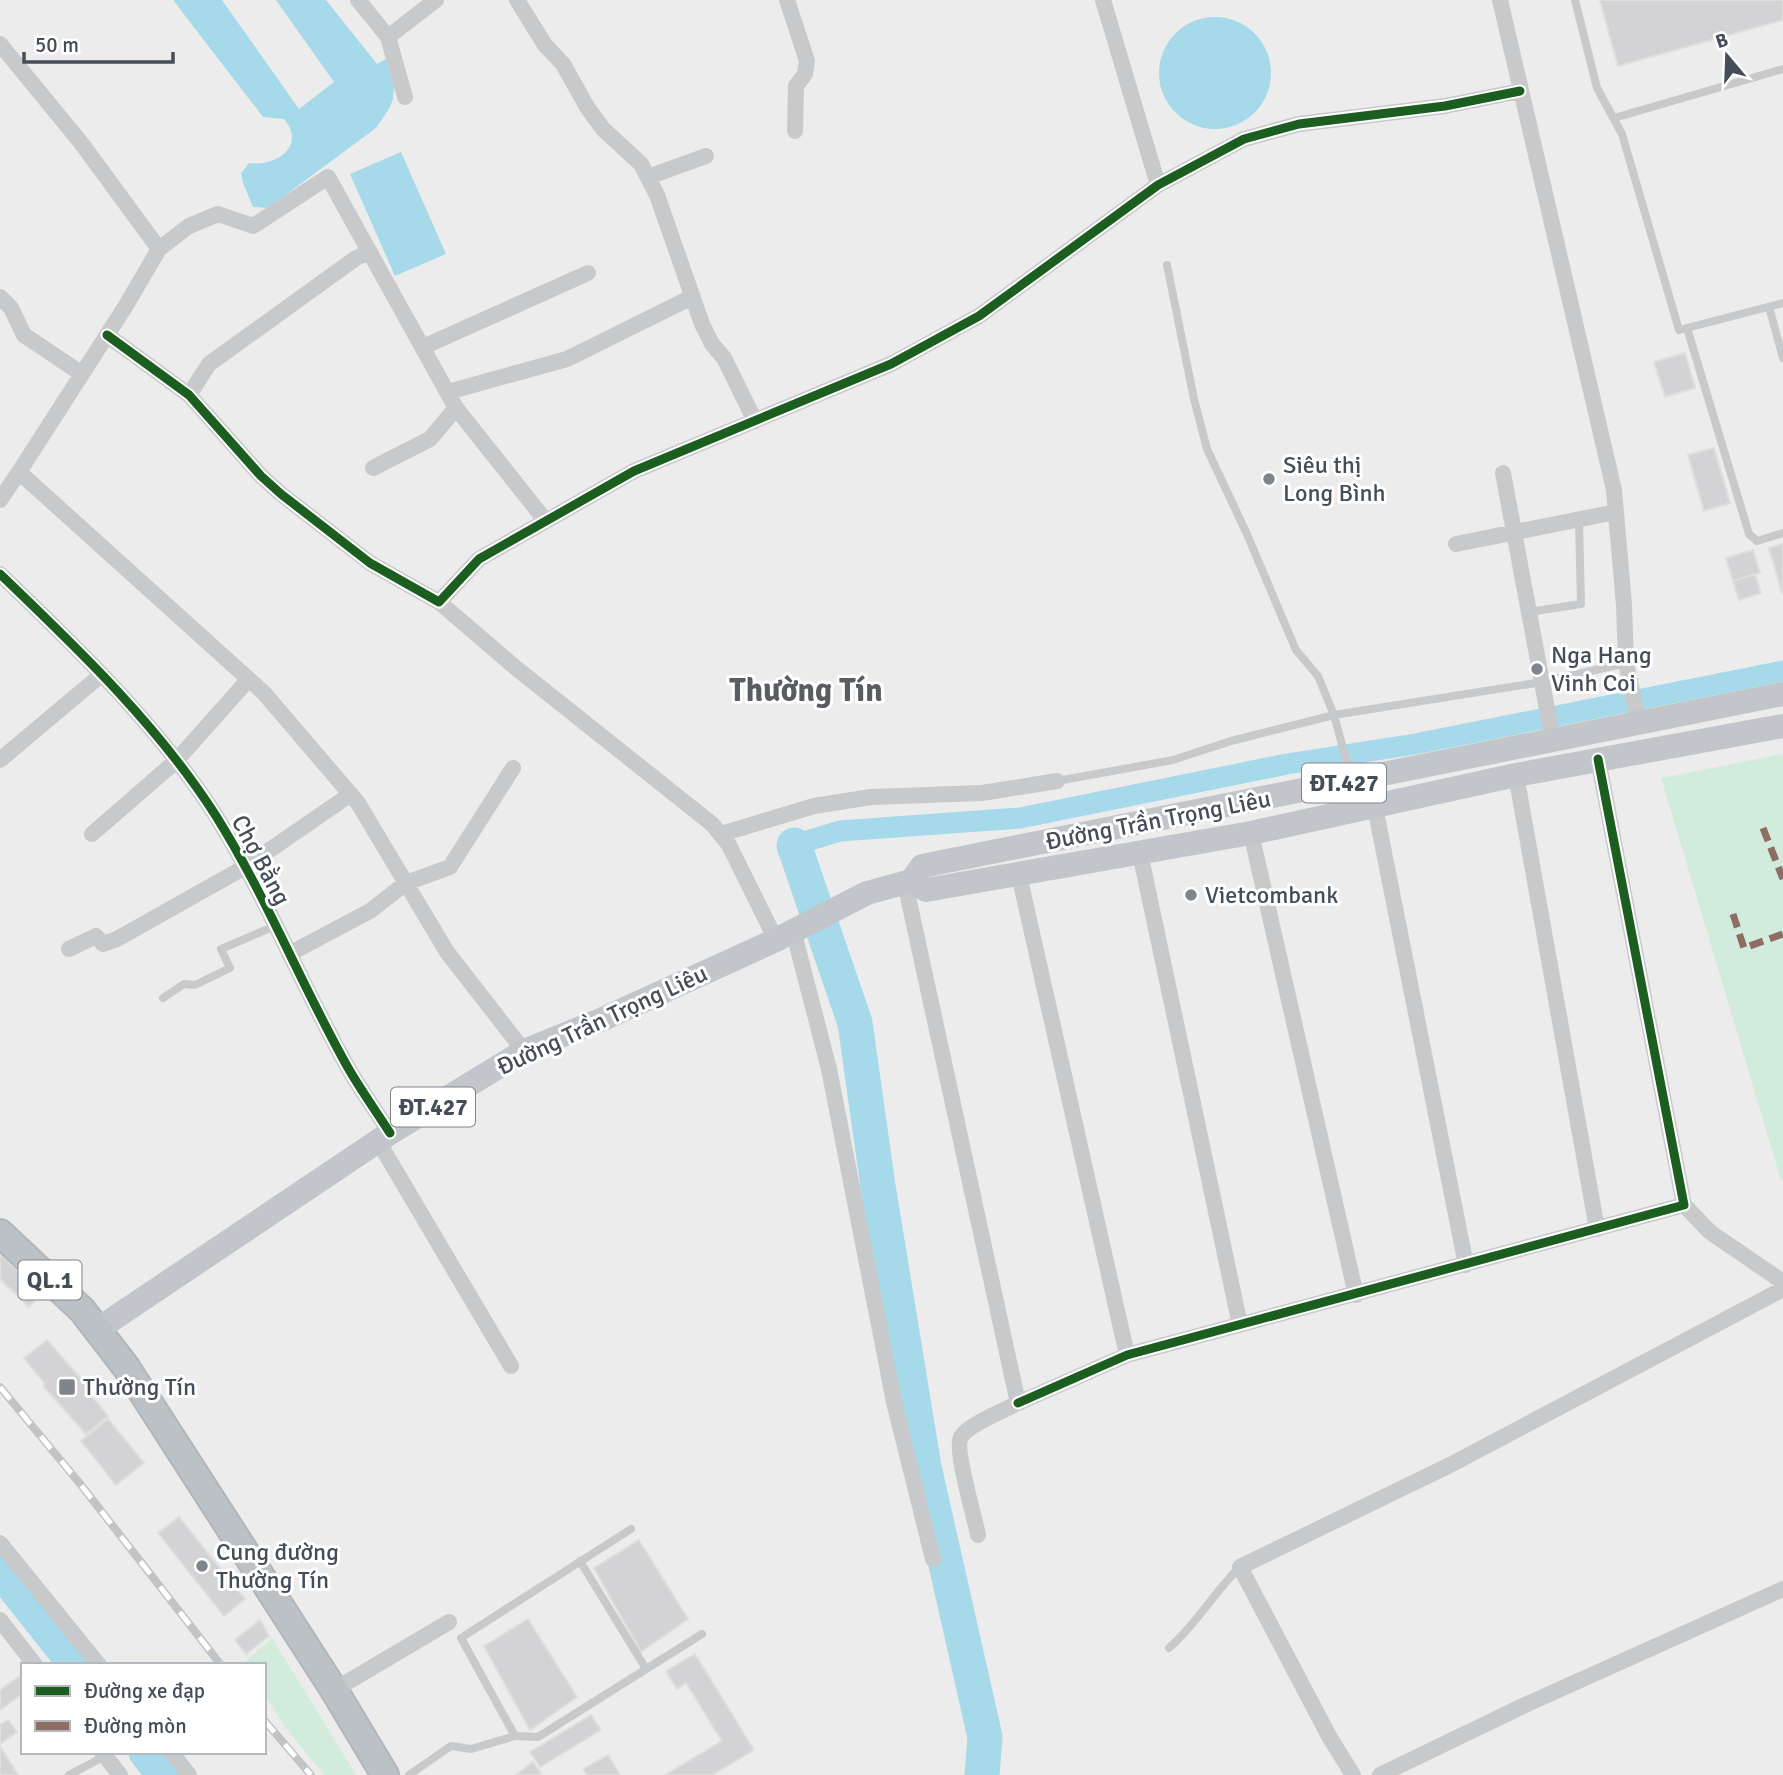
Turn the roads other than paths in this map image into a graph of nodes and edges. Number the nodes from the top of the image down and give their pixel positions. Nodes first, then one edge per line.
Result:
1 (358, 0) edge
2 (436, 0) edge
3 (517, 0) edge
4 (787, 0) edge
5 (1103, 0) edge
6 (1500, 0) edge
7 (1575, 0) edge
8 (388, 37) junction
9 (0, 44) edge
10 (1783, 69) edge
11 (1520, 91) junction
12 (405, 97) dead end
13 (1614, 118) junction
14 (795, 131) dead end
15 (706, 156) dead end
16 (648, 177) junction
17 (1158, 185) junction
18 (159, 249) junction
19 (370, 252) junction
20 (1167, 265) dead end
21 (588, 273) dead end
22 (0, 297) edge
23 (692, 297) junction
24 (1783, 303) edge
25 (1769, 307) junction
26 (1687, 328) junction
27 (107, 335) junction
28 (423, 347) junction
29 (1783, 358) edge
30 (82, 374) junction
31 (448, 393) junction
32 (189, 396) junction
33 (456, 408) junction
34 (755, 421) junction
35 (373, 468) dead end
36 (19, 472) junction
37 (1503, 473) dead end
38 (0, 500) edge
39 (1616, 512) junction
40 (545, 520) junction
41 (1579, 520) junction
42 (1783, 533) edge
43 (1514, 534) junction
44 (1456, 544) dead end
45 (0, 574) edge
46 (439, 602) junction
47 (1529, 612) junction
48 (1626, 664) junction
49 (101, 675) junction
50 (248, 680) junction
51 (1542, 682) junction
52 (1783, 694) edge
53 (1335, 718) junction
54 (1639, 723) junction
55 (1783, 726) edge
56 (1552, 735) junction
57 (1598, 759) junction
58 (0, 760) edge
59 (176, 761) junction
60 (513, 768) dead end
61 (1352, 774) junction
62 (1516, 775) junction
63 (1057, 781) joint
64 (351, 794) junction
65 (1375, 807) junction
66 (1251, 833) junction
67 (92, 834) dead end
68 (721, 834) junction
69 (1140, 853) junction
70 (245, 867) junction
71 (1019, 875) junction
72 (908, 882) junction
73 (406, 883) junction
74 (275, 926) junction
75 (784, 935) junction
76 (69, 949) dead end
77 (289, 954) junction
78 (163, 998) dead end
79 (524, 1051) junction
80 (384, 1137) junction
81 (1684, 1205) junction
82 (1597, 1229) junction
83 (0, 1233) edge
84 (1466, 1265) junction
85 (1783, 1282) edge
86 (1783, 1289) edge
87 (1356, 1295) junction
88 (1240, 1325) junction
89 (98, 1329) junction
90 (1127, 1355) junction
91 (512, 1366) dead end
92 (1018, 1404) junction
93 (631, 1529) dead end
94 (978, 1535) dead end
95 (0, 1543) edge
96 (933, 1559) dead end
97 (580, 1562) junction
98 (1240, 1567) junction
99 (1783, 1588) edge
100 (0, 1620) edge
101 (449, 1622) dead end
102 (702, 1634) dead end
103 (1169, 1648) dead end
104 (33, 1663) edge
105 (97, 1663) edge
106 (646, 1669) junction
107 (334, 1690) junction
108 (515, 1736) junction
109 (104, 1754) edge
110 (173, 1754) edge
111 (69, 1775) edge
112 (120, 1775) edge
113 (190, 1775) edge
114 (385, 1775) edge
115 (409, 1775) edge
116 (1353, 1775) edge
117 (1380, 1775) edge

1 - 8 street
2 - 8 street
3 - 16 street
4 - 14 street
5 - 17 street
6 - 11 street
7 - 13 lane
8 - 12 street
9 - 18 street
10 - 13 lane
11 - 17 street
11 - 39 street
13 - 26 lane
15 - 16 street
16 - 23 street
17 - 34 street
18 - 19 street
18 - 27 street
19 - 28 street
19 - 32 street
20 - 53 lane
21 - 28 street
22 - 30 street
23 - 31 street
23 - 34 street
24 - 25 lane
25 - 26 lane
25 - 29 lane
26 - 42 lane
27 - 30 street
27 - 32 street
28 - 31 street
30 - 36 street
31 - 33 street
32 - 46 street
33 - 35 street
33 - 40 street
34 - 40 street
36 - 38 street
36 - 50 street
37 - 43 street
39 - 41 street
39 - 48 street
40 - 46 street
41 - 43 street
41 - 47 lane
43 - 44 street
43 - 47 street
45 - 49 street, Chợ Bằng
46 - 68 street
47 - 51 street
48 - 51 lane
48 - 54 street
49 - 58 street
49 - 59 street, Chợ Bằng
50 - 59 street
50 - 64 street
51 - 53 lane
51 - 56 street
52 - 54 main road, Đường Trần Trọng Liêu / ĐT.427
53 - 61 lane
53 - 63 lane
54 - 56 main road, Đường Trần Trọng Liêu / ĐT.427
55 - 57 main road, Đường Trần Trọng Liêu / ĐT.427
56 - 61 main road, Đường Trần Trọng Liêu / ĐT.427
57 - 62 main road, Đường Trần Trọng Liêu / ĐT.427
57 - 81 street
59 - 67 street
59 - 70 street, Chợ Bằng
60 - 73 street
61 - 65 street
61 - 72 main road, Đường Trần Trọng Liêu / ĐT.427
62 - 65 main road, Đường Trần Trọng Liêu / ĐT.427
62 - 82 street
63 - 68 street
64 - 70 street
64 - 73 street
65 - 66 main road, Đường Trần Trọng Liêu / ĐT.427
65 - 84 street
66 - 69 main road, Đường Trần Trọng Liêu / ĐT.427
66 - 87 street
68 - 75 street
69 - 71 main road, Đường Trần Trọng Liêu / ĐT.427
69 - 88 street
70 - 74 street, Chợ Bằng
70 - 76 street
71 - 72 main road, Đường Trần Trọng Liêu / ĐT.427
71 - 90 street
72 - 75 main road, Đường Trần Trọng Liêu / ĐT.427
72 - 92 street
73 - 77 street
73 - 79 street
74 - 77 street, Chợ Bằng
74 - 78 lane
75 - 79 main road, Đường Trần Trọng Liêu / ĐT.427
75 - 96 street
77 - 80 street, Chợ Bằng
79 - 80 main road, Đường Trần Trọng Liêu / ĐT.427
80 - 89 main road, Đường Trần Trọng Liêu / ĐT.427
80 - 91 street, Chợ Bằng
81 - 82 street
81 - 85 street
82 - 84 street
83 - 89 highway, QL.1
84 - 87 street
86 - 98 street
87 - 88 street
88 - 90 street
89 - 107 highway, QL.1
90 - 92 street
92 - 94 street
93 - 97 lane
95 - 105 street
97 - 106 lane
97 - 108 lane
98 - 103 lane
98 - 116 street
99 - 117 street
100 - 104 street
101 - 107 street
102 - 106 lane
106 - 108 lane
107 - 114 highway, QL.1
108 - 115 lane
109 - 111 lane
109 - 112 street
110 - 113 street

